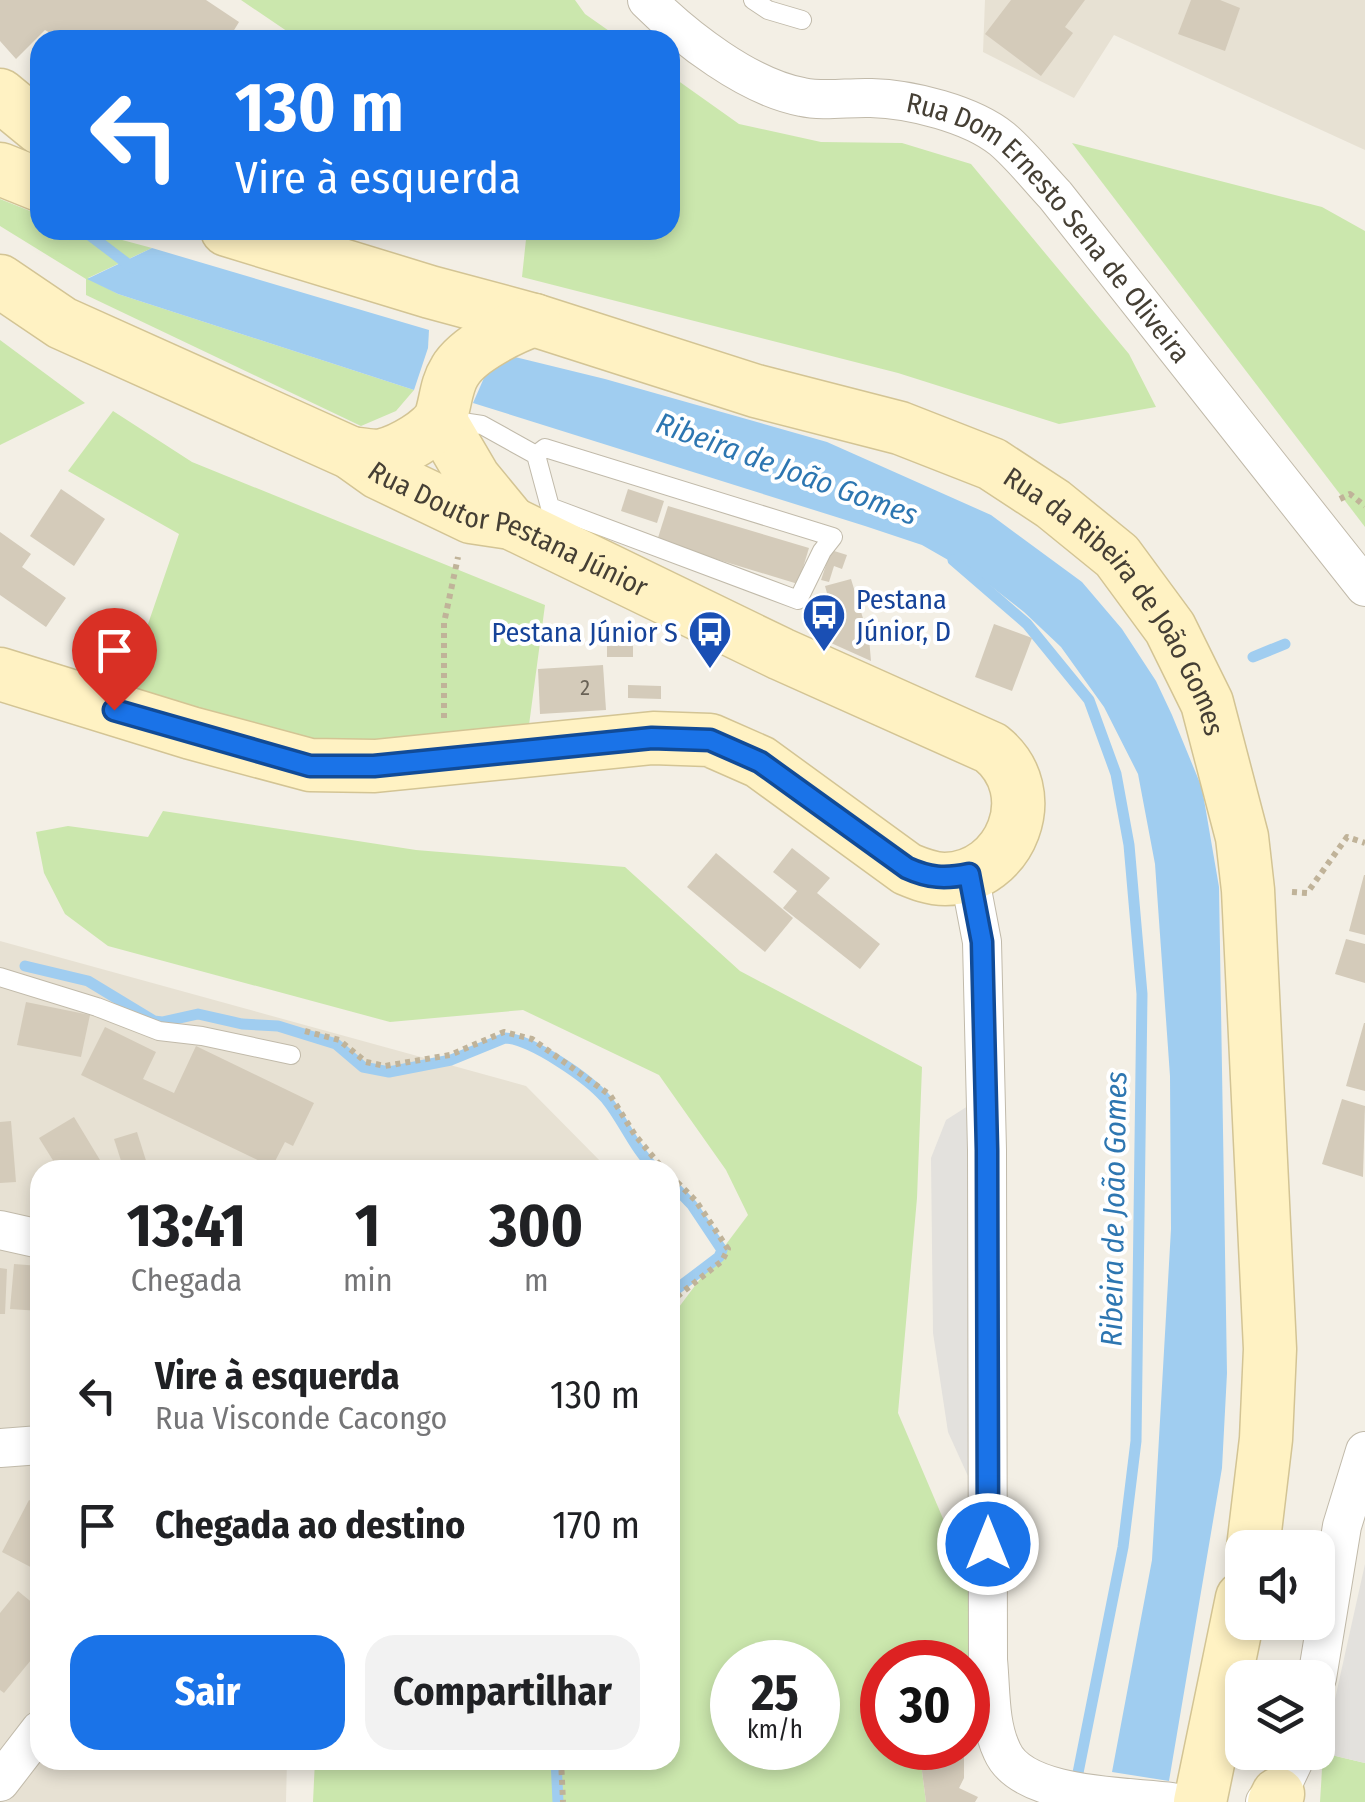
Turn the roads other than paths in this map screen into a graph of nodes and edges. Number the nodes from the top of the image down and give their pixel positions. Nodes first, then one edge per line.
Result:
1 (647, 0) edge
2 (753, 0) edge
3 (802, 20) dead end
4 (678, 30) edge
5 (680, 31) edge
6 (0, 168) edge
7 (30, 182) edge
8 (242, 240) edge
9 (0, 281) edge
10 (534, 320) junction
11 (450, 360) junction
12 (351, 453) junction
13 (536, 455) junction
14 (512, 523) junction
15 (1365, 587) edge
16 (0, 674) edge
17 (969, 874) junction
18 (0, 977) edge
19 (291, 1055) dead end
20 (0, 1230) edge
21 (30, 1237) edge
22 (30, 1445) edge
23 (0, 1448) edge
24 (1365, 1451) edge
25 (1255, 1530) edge
26 (1233, 1640) edge
27 (1320, 1660) edge
28 (30, 1743) edge
29 (0, 1782) edge
30 (1168, 1802) edge
31 (1200, 1802) edge

1 - 4 street, Rua Dom Ernesto Sena de Oliveira
2 - 3 lane
5 - 15 street, Rua Dom Ernesto Sena de Oliveira
6 - 7 main road
8 - 11 main road, Rua da Ribeira de João Gomes
9 - 12 main road, Rua Doutor Pestana Júnior
10 - 11 main road, Rua da Ribeira de João Gomes
10 - 11 main road
10 - 25 main road, Rua da Ribeira de João Gomes
11 - 12 main road
11 - 13 lane
11 - 14 main road
12 - 14 main road, Rua Doutor Pestana Júnior
13 - 13 lane
14 - 17 main road, Rua Doutor Pestana Júnior
16 - 17 main road
17 - 30 street
18 - 19 lane
20 - 21 street
22 - 23 street
24 - 27 street
26 - 31 main road
28 - 29 street

